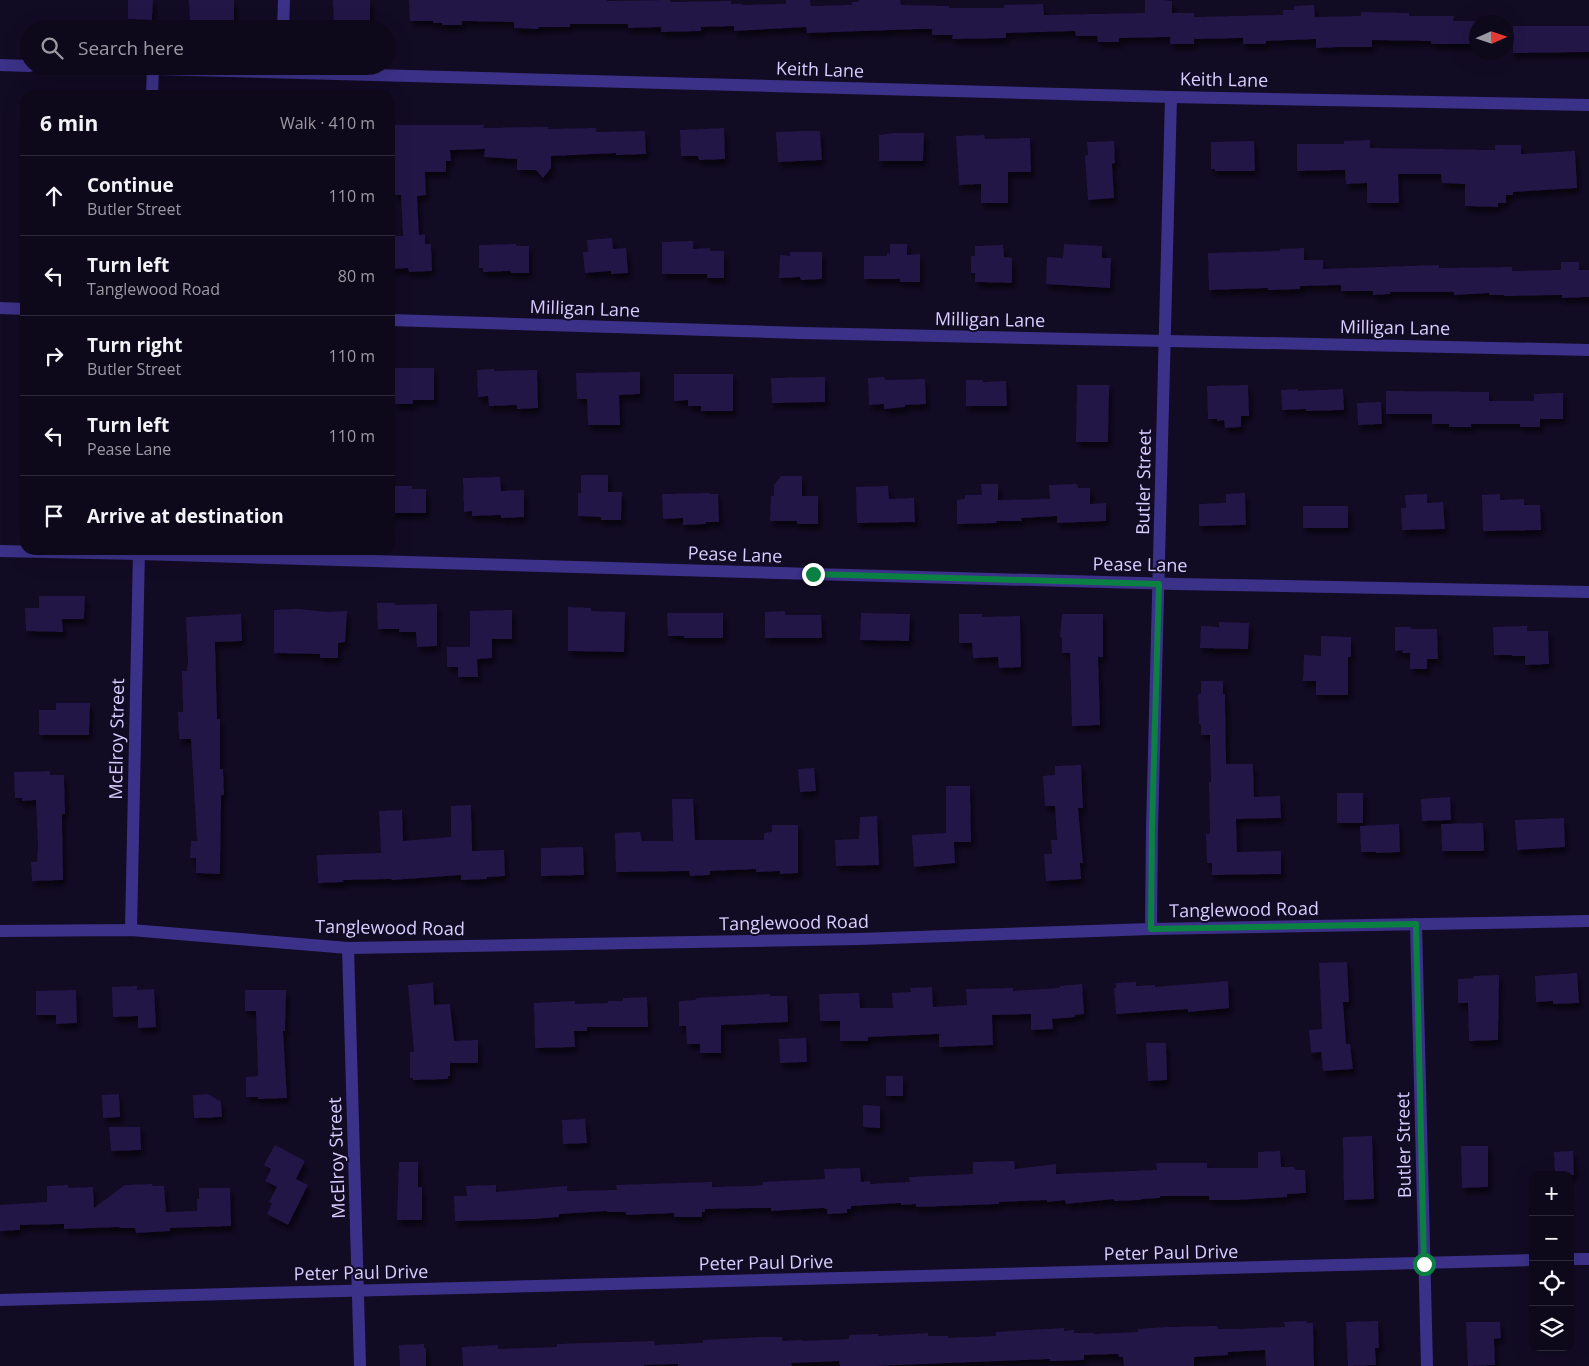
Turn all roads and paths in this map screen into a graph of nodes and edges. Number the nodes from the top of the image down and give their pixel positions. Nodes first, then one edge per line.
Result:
1 (284, 0) edge
2 (283, 20) edge
3 (0, 65) edge
4 (20, 66) edge
5 (395, 73) edge
6 (153, 75) edge
7 (152, 90) edge
8 (1171, 97) junction
9 (1589, 105) edge
10 (0, 308) edge
11 (20, 309) edge
12 (395, 320) edge
13 (1165, 341) junction
14 (1589, 350) edge
15 (0, 551) edge
16 (20, 551) edge
17 (139, 555) edge
18 (235, 555) edge
19 (1159, 584) junction
20 (1589, 592) edge
21 (1589, 921) edge
22 (1416, 924) junction
23 (1151, 929) junction
24 (131, 930) junction
25 (0, 931) edge
26 (348, 948) junction
27 (1574, 1259) edge
28 (1589, 1259) edge
29 (1529, 1260) edge
30 (1424, 1264) junction
31 (359, 1291) junction
32 (0, 1300) edge
33 (360, 1366) edge
34 (1427, 1366) edge

1 - 2 street
3 - 4 street
5 - 8 street, Keith Lane
6 - 7 street
8 - 9 street, Keith Lane
8 - 13 street, Butler Street
10 - 11 street
12 - 13 street, Milligan Lane
13 - 14 street, Milligan Lane
13 - 19 street, Butler Street
15 - 16 street, Pease Lane
17 - 24 street, McElroy Street
18 - 19 street, Pease Lane
19 - 20 street, Pease Lane
19 - 23 street, Butler Street
21 - 22 street, Tanglewood Road
22 - 23 street, Tanglewood Road
22 - 30 street, Butler Street
23 - 26 street, Tanglewood Road
24 - 25 street, Tanglewood Road
24 - 26 street, Tanglewood Road
26 - 31 street, McElroy Street
27 - 28 street
29 - 30 street, Peter Paul Drive
30 - 31 street, Peter Paul Drive
30 - 34 street, Butler Street
31 - 32 street, Peter Paul Drive
31 - 33 street, McElroy Street

